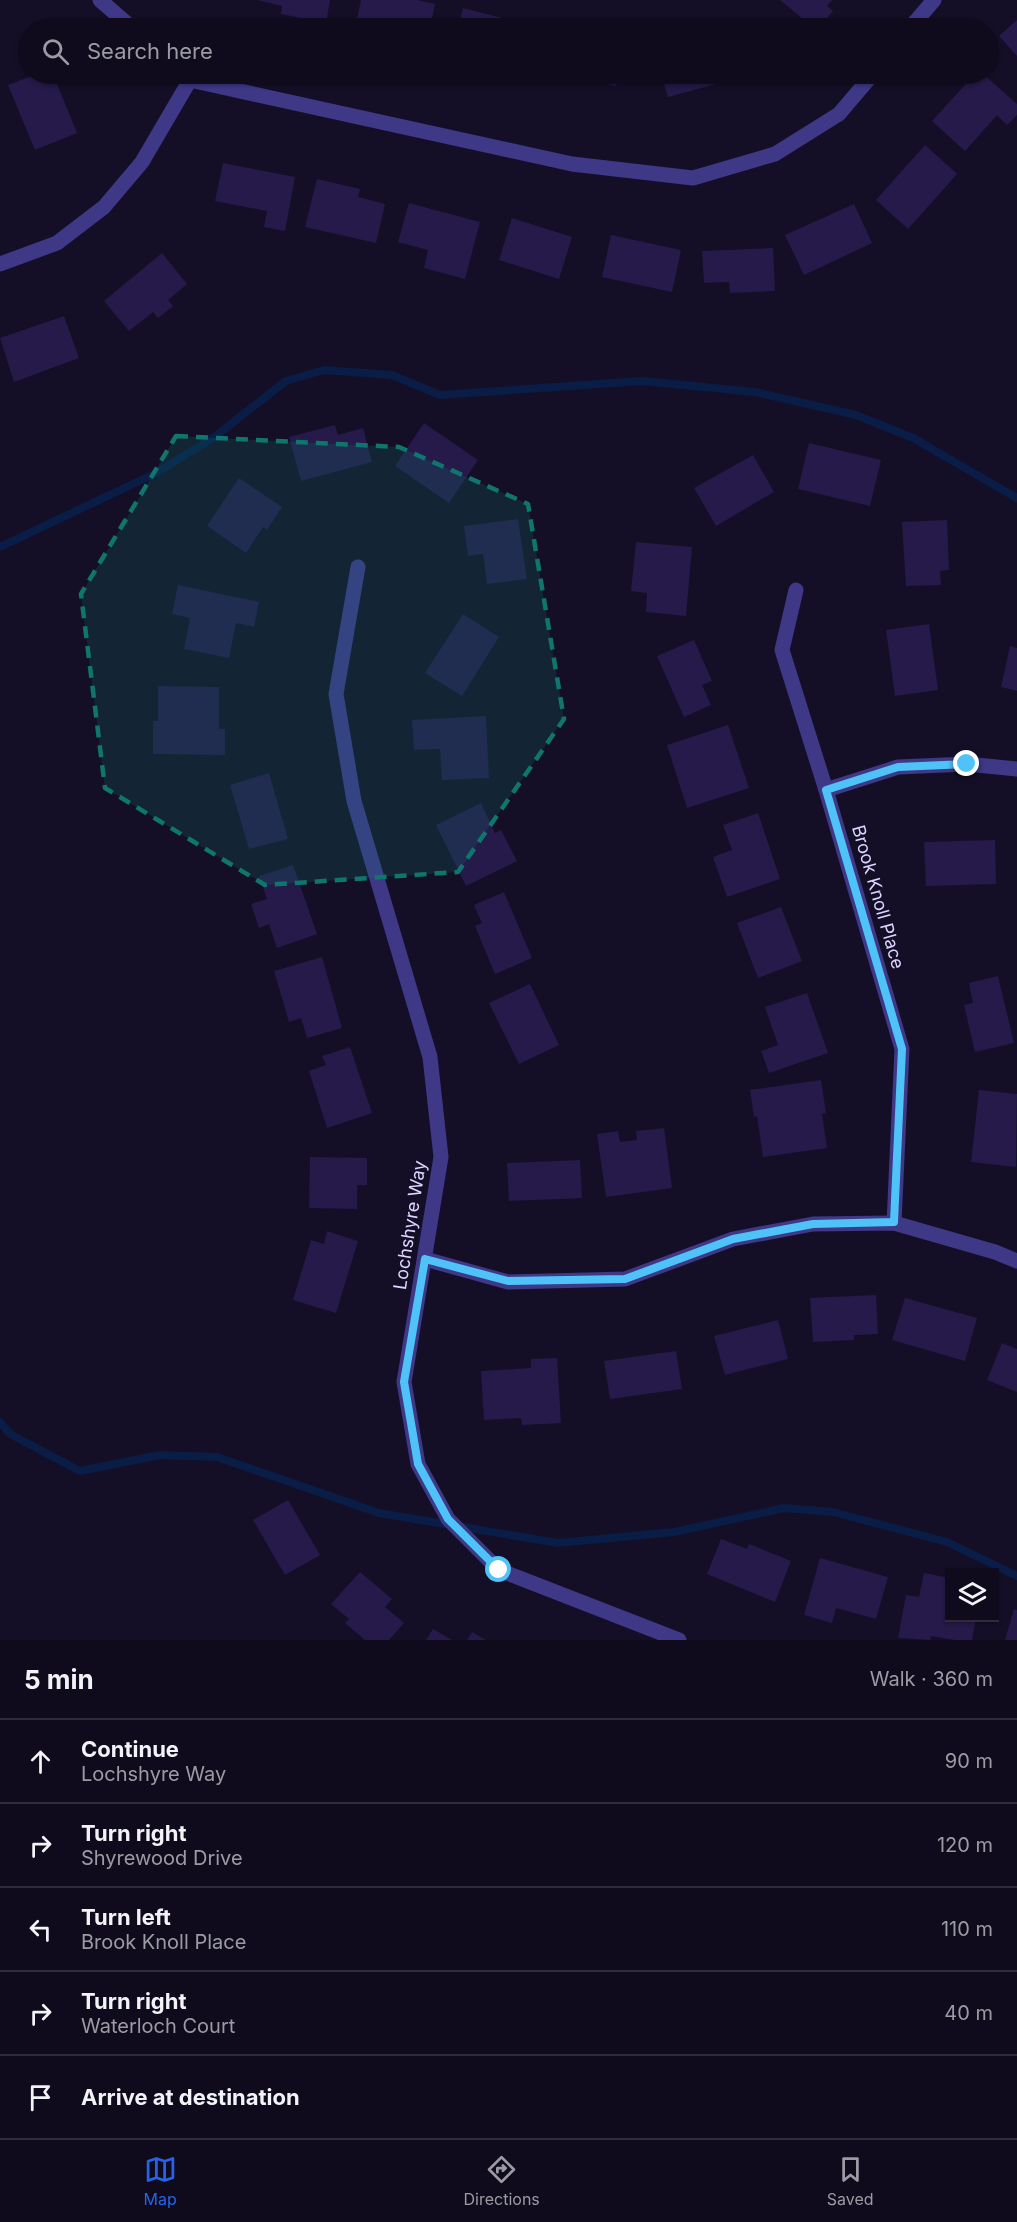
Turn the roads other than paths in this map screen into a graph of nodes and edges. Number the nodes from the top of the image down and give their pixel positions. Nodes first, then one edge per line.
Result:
1 (100, 0) edge
2 (934, 0) edge
3 (121, 18) edge
4 (919, 18) edge
5 (183, 84) edge
6 (218, 84) edge
7 (864, 84) edge
8 (0, 264) edge
9 (358, 567) dead end
10 (796, 590) dead end
11 (1017, 769) edge
12 (826, 790) junction
13 (894, 1222) junction
14 (425, 1259) junction
15 (1017, 1261) edge
16 (679, 1640) edge

1 - 3 street
2 - 4 street
5 - 8 street
6 - 7 street
9 - 14 street, Lochshyre Way
10 - 12 street, Brook Knoll Place
11 - 12 street
12 - 13 street, Brook Knoll Place
13 - 14 street
13 - 15 street
14 - 16 street, Lochshyre Way

